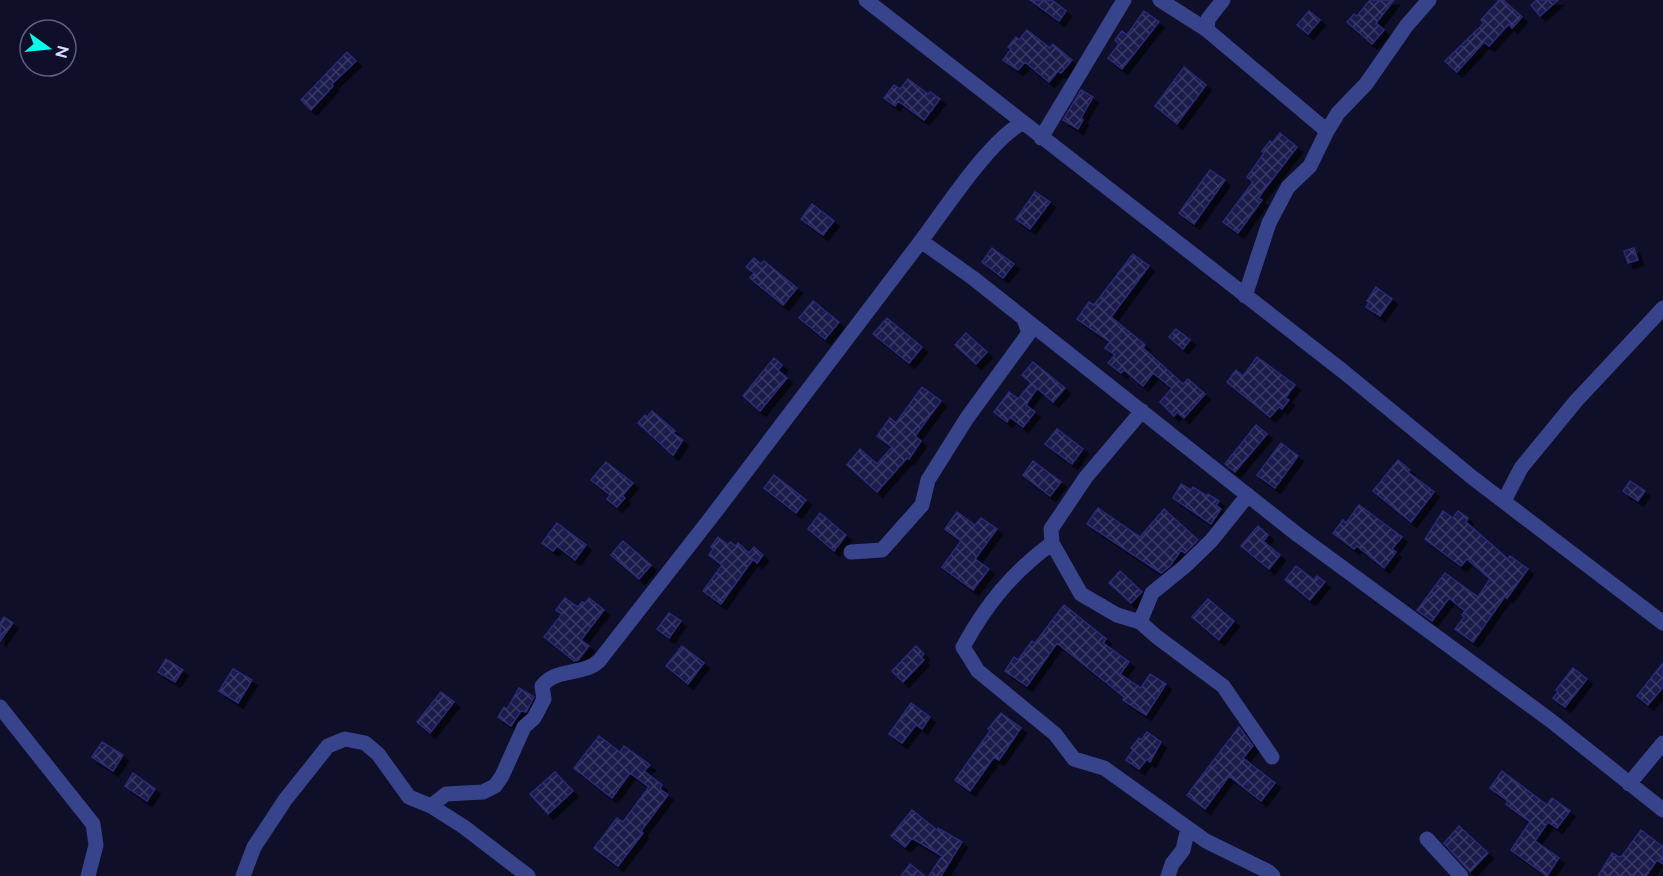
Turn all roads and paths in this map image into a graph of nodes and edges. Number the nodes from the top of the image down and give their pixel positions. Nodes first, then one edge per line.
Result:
1 (866, 0) edge
2 (1124, 0) edge
3 (1160, 0) edge
4 (1223, 0) edge
5 (1429, 0) edge
6 (1207, 30) junction
7 (1022, 123) junction
8 (1327, 131) junction
9 (1041, 138) junction
10 (921, 241) junction
11 (1245, 296) junction
12 (1663, 308) edge
13 (1024, 319) junction
14 (1142, 411) junction
15 (1248, 495) junction
16 (1504, 501) junction
17 (1052, 543) junction
18 (851, 552) dead end
19 (1140, 622) junction
20 (1663, 623) edge
21 (0, 707) edge
22 (1663, 743) edge
23 (1272, 757) dead end
24 (1629, 784) junction
25 (431, 806) junction
26 (1663, 810) edge
27 (1188, 828) junction
28 (1426, 839) dead end
29 (88, 876) edge
30 (243, 876) edge
31 (528, 876) edge
32 (1168, 876) edge
33 (1273, 876) edge
34 (1461, 876) edge

1 - 7 street
2 - 9 street
3 - 6 street
4 - 6 street
5 - 8 street
6 - 8 street
7 - 9 street
7 - 10 street
8 - 11 street
9 - 11 street
10 - 13 street
10 - 25 street
11 - 16 street
12 - 16 street
13 - 14 street
13 - 18 street
14 - 15 street
14 - 17 street
15 - 19 street
15 - 24 street
16 - 20 street
17 - 19 street
17 - 27 street
19 - 23 street
21 - 29 street
22 - 24 street
24 - 26 street
25 - 30 street
25 - 31 street
27 - 32 street
27 - 33 street
28 - 34 street

